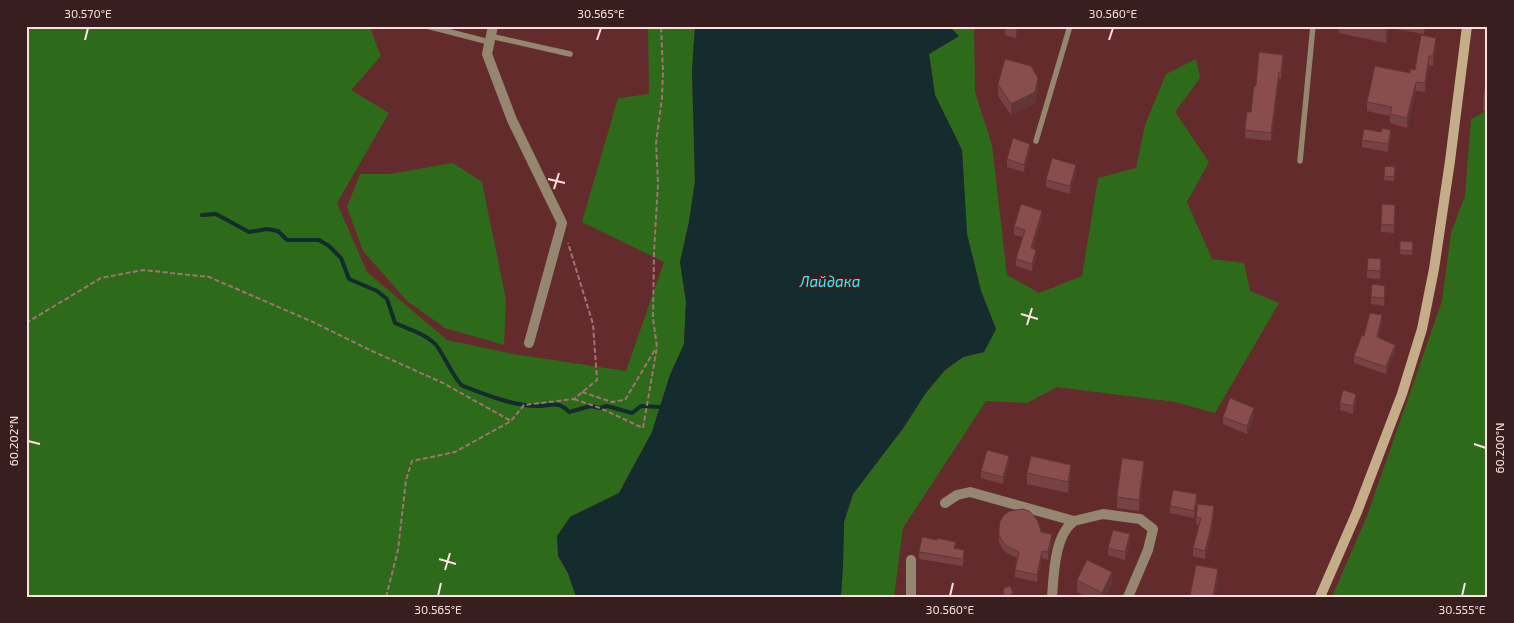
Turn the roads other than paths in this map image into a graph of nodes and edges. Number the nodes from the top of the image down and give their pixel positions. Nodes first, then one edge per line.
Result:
1 (428, 26) edge
2 (1070, 26) edge
3 (1313, 26) edge
4 (1467, 26) edge
5 (491, 35) edge
6 (570, 54) dead end
7 (1036, 141) dead end
8 (1300, 161) dead end
9 (529, 343) dead end
10 (945, 503) dead end
11 (1074, 521) junction
12 (911, 560) dead end
13 (911, 597) edge
14 (1052, 597) edge
15 (1128, 597) edge
16 (1320, 597) edge

1 - 5 lane
2 - 7 lane
3 - 8 lane
4 - 16 main road
5 - 6 lane
5 - 9 street
10 - 11 street
11 - 14 street
11 - 15 street
12 - 13 street

